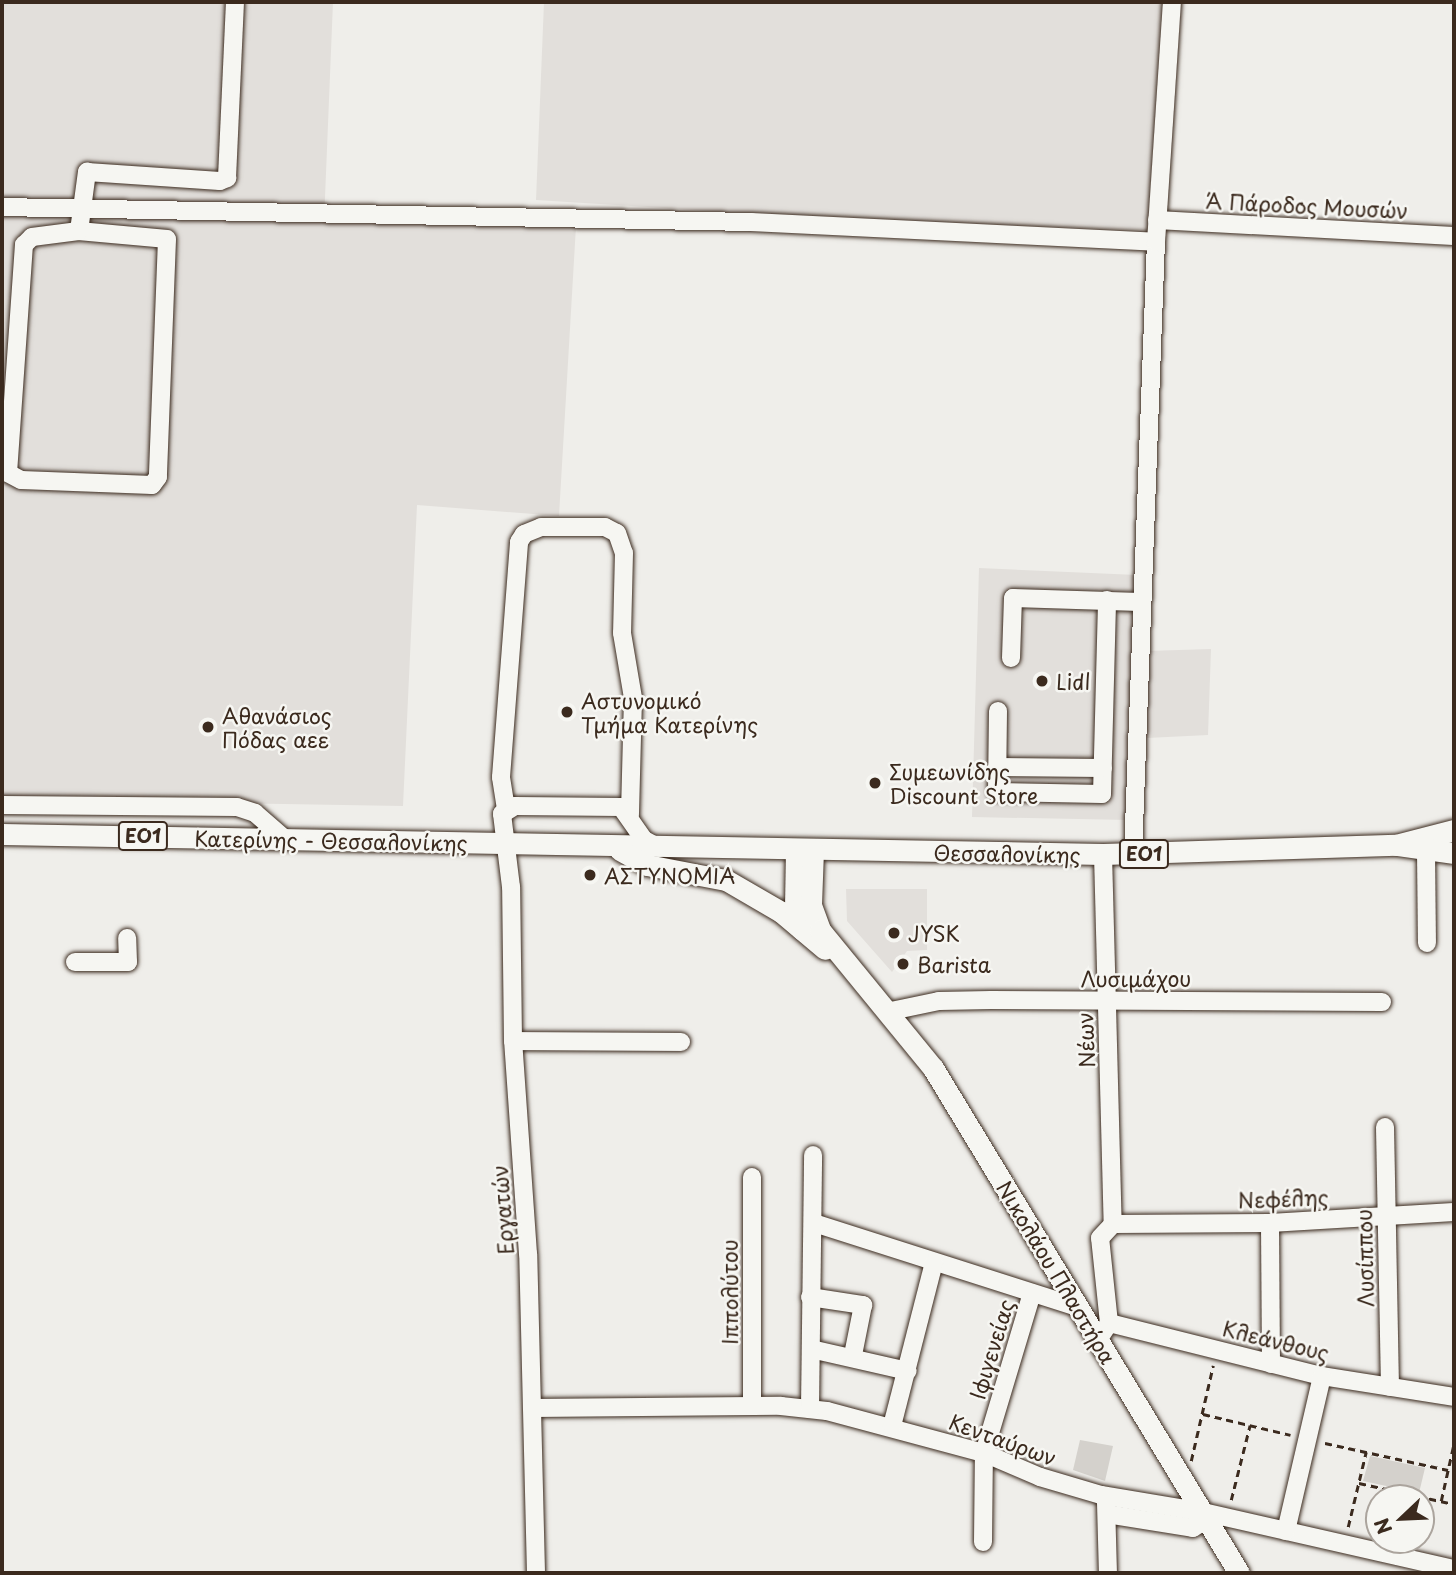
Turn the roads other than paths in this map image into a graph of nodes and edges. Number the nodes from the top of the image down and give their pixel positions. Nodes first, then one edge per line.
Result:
1 (235, 2) edge
2 (1172, 2) edge
3 (2, 207) edge
4 (82, 208) junction
5 (1157, 220) junction
6 (79, 231) junction
7 (1454, 236) edge
8 (1156, 242) junction
9 (1107, 600) junction
10 (1140, 602) junction
11 (1011, 658) dead end
12 (998, 711) dead end
13 (998, 767) junction
14 (1103, 768) junction
15 (2, 805) edge
16 (506, 809) junction
17 (630, 815) junction
18 (1454, 830) edge
19 (2, 834) edge
20 (285, 839) junction
21 (504, 844) junction
22 (1396, 845) junction
23 (618, 848) junction
24 (661, 849) junction
25 (804, 850) junction
26 (1426, 851) junction
27 (1454, 853) edge
28 (1103, 854) junction
29 (1133, 854) junction
30 (801, 929) junction
31 (127, 938) dead end
32 (1427, 943) dead end
33 (75, 962) dead end
34 (862, 979) junction
35 (1106, 1000) junction
36 (1382, 1002) dead end
37 (891, 1011) junction
38 (513, 1041) junction
39 (681, 1042) dead end
40 (1385, 1127) dead end
41 (813, 1155) dead end
42 (752, 1177) dead end
43 (1454, 1212) edge
44 (1385, 1216) junction
45 (814, 1223) junction
46 (1270, 1223) junction
47 (1113, 1224) junction
48 (934, 1262) junction
49 (1031, 1293) junction
50 (810, 1297) junction
51 (1078, 1307) junction
52 (1104, 1331) junction
53 (811, 1349) junction
54 (853, 1355) junction
55 (1271, 1364) junction
56 (908, 1371) junction
57 (1322, 1376) junction
58 (1390, 1387) junction
59 (1454, 1397) edge
60 (752, 1406) junction
61 (531, 1408) junction
62 (810, 1409) junction
63 (892, 1426) junction
64 (984, 1453) junction
65 (1106, 1505) junction
66 (1212, 1516) junction
67 (1286, 1531) junction
68 (983, 1542) dead end
69 (1454, 1569) edge
70 (536, 1573) edge
71 (1108, 1573) edge
72 (1239, 1573) edge

1 - 4 street
2 - 5 street
3 - 4 street
4 - 6 street
4 - 8 street
5 - 7 street, Α΄ Πάροδος Μουσών
5 - 8 street
6 - 6 street
8 - 10 street
9 - 10 street
9 - 11 street
9 - 14 street
10 - 29 street
12 - 13 street
13 - 14 street
13 - 14 street
15 - 20 street
16 - 17 street
16 - 17 street, Εργατών
16 - 21 street, Εργατών
17 - 24 street
18 - 22 main road, Θεσσαλονίκης / ΕΟ1
19 - 20 main road, Κατερίνης - Θεσσαλονίκης / ΕΟ1
20 - 21 main road, Κατερίνης - Θεσσαλονίκης / ΕΟ1
21 - 23 main road, Κατερίνης - Θεσσαλονίκης / ΕΟ1
21 - 38 street, Εργατών
22 - 26 main road, Θεσσαλονίκης / ΕΟ1
22 - 29 main road, Θεσσαλονίκης / ΕΟ1
23 - 24 main road, Θεσσαλονίκης / ΕΟ1
23 - 30 main road, Νικολάου Πλαστήρα
24 - 25 main road, Θεσσαλονίκης / ΕΟ1
25 - 28 main road, Θεσσαλονίκης / ΕΟ1
25 - 30 main road
25 - 34 main road, Νικολάου Πλαστήρα
26 - 27 main road, Θεσσαλονίκης / ΕΟ1
26 - 32 street
28 - 29 main road, Θεσσαλονίκης / ΕΟ1
28 - 35 street, Νέων
30 - 34 main road, Νικολάου Πλαστήρα
31 - 33 street
34 - 37 main road, Νικολάου Πλαστήρα
35 - 36 street, Λυσιμάχου
35 - 37 street, Λυσιμάχου
35 - 47 street, Νέων
37 - 51 main road, Νικολάου Πλαστήρα
38 - 39 street
38 - 61 street, Εργατών
40 - 44 street, Λυσίππου
41 - 45 street
42 - 60 street, Ιππολύτου
43 - 44 street, Νεφέλης
44 - 46 street, Νεφέλης
44 - 58 street, Λυσίππου
45 - 48 street
45 - 50 street
46 - 47 street, Νεφέλης
46 - 55 street
47 - 52 street
48 - 49 street
48 - 56 street
49 - 51 street
49 - 64 street, Ιφιγενείας
50 - 53 street
50 - 54 street
51 - 52 main road, Νικολάου Πλαστήρα
52 - 55 street, Κλεάνθους
52 - 66 main road, Νικολάου Πλαστήρα
53 - 54 street
53 - 62 street
54 - 56 street
55 - 57 street, Κλεάνθους
56 - 63 street
57 - 58 street, Κλεάνθους
57 - 67 street
58 - 59 street, Κλεάνθους
60 - 61 street, Κενταύρων
60 - 62 street, Κενταύρων
61 - 70 street, Εργατών
62 - 63 street, Κενταύρων
63 - 64 street, Κενταύρων
64 - 65 street, Κενταύρων
64 - 68 street, Ιφιγενείας
65 - 66 street, Κενταύρων
65 - 71 street
66 - 67 street
66 - 72 main road, Νικολάου Πλαστήρα
67 - 69 street

